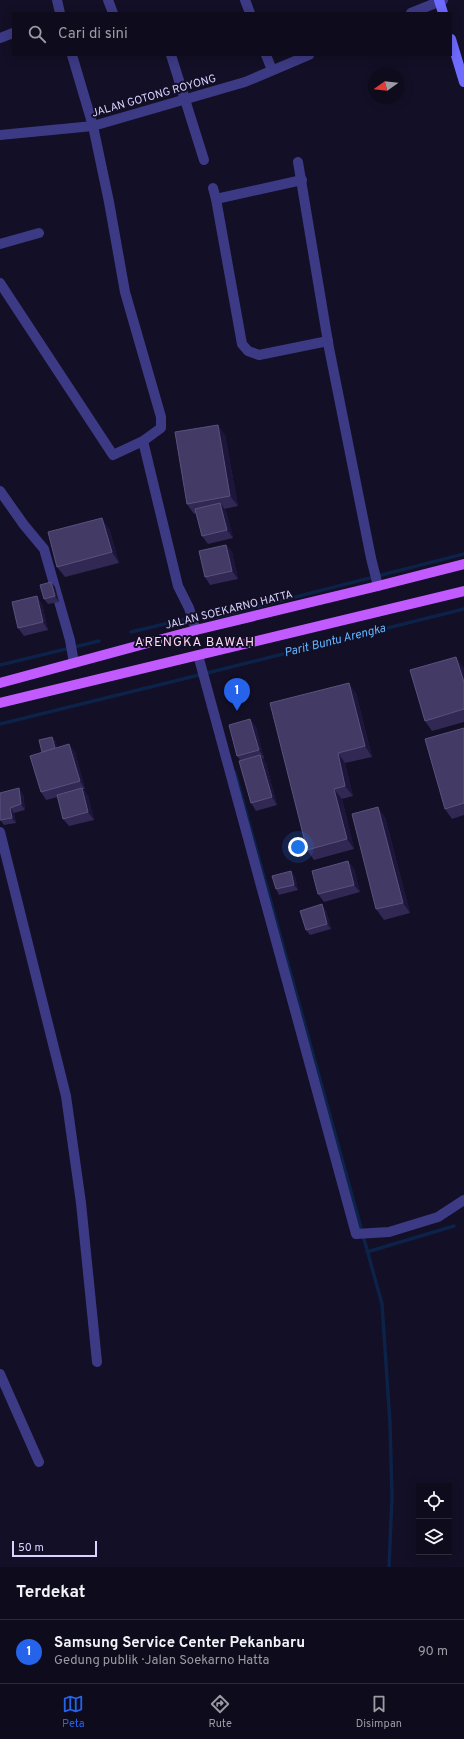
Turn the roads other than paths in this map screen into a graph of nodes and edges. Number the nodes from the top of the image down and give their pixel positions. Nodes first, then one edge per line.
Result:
1 (57, 0) edge
2 (108, 0) edge
3 (245, 0) edge
4 (441, 0) edge
5 (60, 12) edge
6 (113, 12) edge
7 (250, 12) edge
8 (413, 12) edge
9 (443, 12) edge
10 (12, 33) edge
11 (0, 38) edge
12 (452, 42) edge
13 (72, 56) edge
14 (171, 56) edge
15 (266, 56) edge
16 (307, 56) edge
17 (272, 70) junction
18 (464, 82) edge
19 (187, 100) junction
20 (93, 126) junction
21 (0, 135) edge
22 (204, 160) dead end
23 (298, 162) dead end
24 (302, 180) junction
25 (213, 188) dead end
26 (216, 199) junction
27 (39, 233) dead end
28 (0, 244) edge
29 (1, 285) edge
30 (328, 341) junction
31 (143, 440) junction
32 (0, 490) edge
33 (464, 564) edge
34 (377, 582) junction
35 (464, 591) edge
36 (194, 625) junction
37 (198, 655) junction
38 (74, 659) junction
39 (0, 683) edge
40 (0, 702) edge
41 (0, 832) edge
42 (464, 1200) edge
43 (97, 1362) dead end
44 (0, 1374) edge
45 (40, 1462) dead end

1 - 5 street
2 - 6 street
3 - 7 street
4 - 8 street
4 - 9 main road
10 - 11 street
12 - 18 main road
13 - 20 street
14 - 19 street
15 - 17 street
16 - 17 street, JALAN GOTONG ROYONG
17 - 19 street, JALAN GOTONG ROYONG
19 - 20 street, JALAN GOTONG ROYONG
19 - 22 street
20 - 21 street, JALAN GOTONG ROYONG
20 - 31 street
23 - 24 street
24 - 26 street
24 - 30 street
25 - 26 street
26 - 30 street
27 - 28 street
29 - 31 street
30 - 34 street
31 - 36 street
32 - 38 street
33 - 34 main road, JALAN SOEKARNO HATTA
34 - 36 main road, JALAN SOEKARNO HATTA
35 - 37 main road
36 - 38 main road, JALAN SOEKARNO HATTA
37 - 40 main road
37 - 42 street
38 - 39 main road, JALAN SOEKARNO HATTA
41 - 43 street
44 - 45 street

